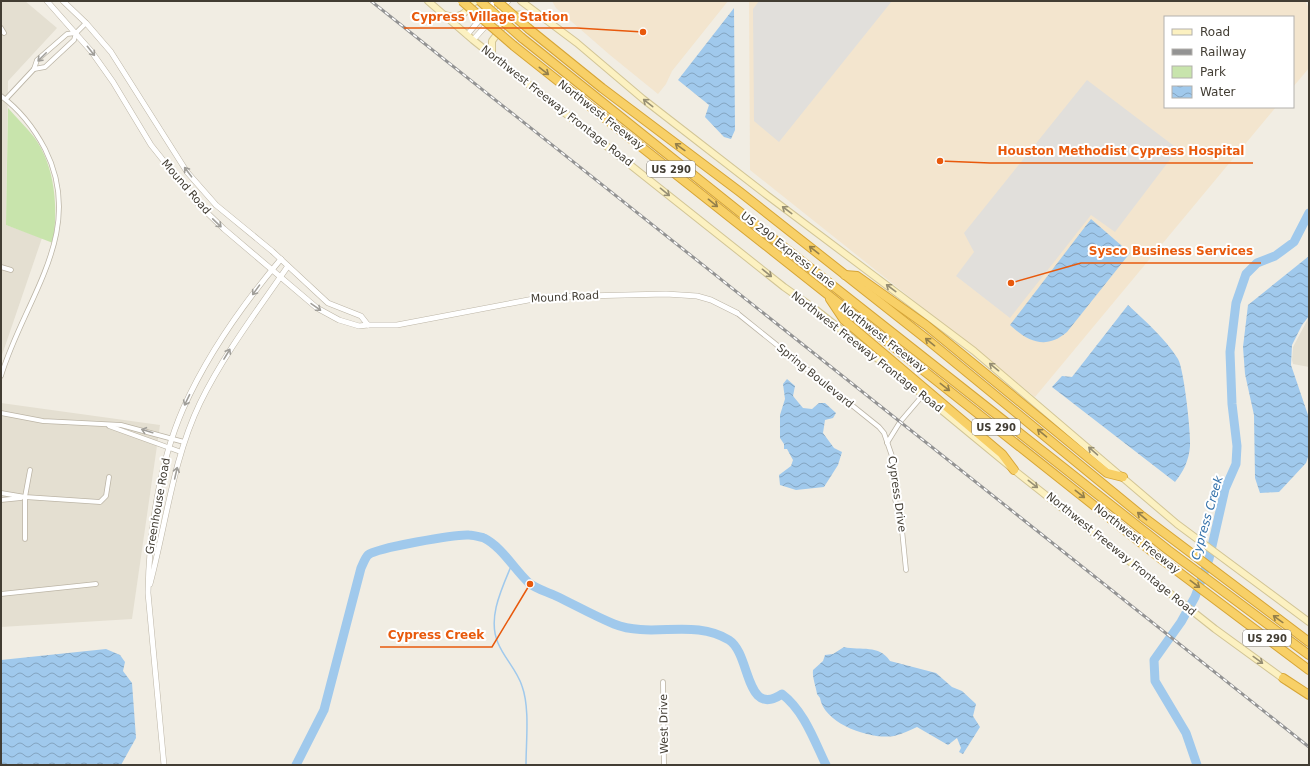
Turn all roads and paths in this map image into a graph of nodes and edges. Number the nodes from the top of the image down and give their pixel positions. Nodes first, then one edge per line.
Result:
1 (47, 1) edge
2 (64, 1) edge
3 (428, 1) edge
4 (462, 1) edge
5 (475, 1) edge
6 (480, 1) edge
7 (496, 1) edge
8 (508, 1) edge
9 (521, 1) edge
10 (442, 14) junction
11 (544, 19) junction
12 (86, 23) junction
13 (1, 28) edge
14 (4, 33) dead end
15 (76, 33) junction
16 (467, 35) junction
17 (473, 40) junction
18 (492, 55) junction
19 (34, 69) junction
20 (1, 96) edge
21 (6, 99) junction
22 (280, 259) junction
23 (1, 266) edge
24 (288, 266) junction
25 (11, 270) dead end
26 (272, 270) junction
27 (844, 275) junction
28 (280, 277) junction
29 (826, 294) junction
30 (737, 314) joint
31 (368, 325) junction
32 (1, 375) edge
33 (923, 395) junction
34 (1, 413) edge
35 (107, 425) junction
36 (172, 439) junction
37 (184, 442) junction
38 (887, 442) junction
39 (169, 448) junction
40 (181, 452) junction
41 (30, 470) dead end
42 (1014, 470) junction
43 (1123, 476) junction
44 (109, 478) dead end
45 (1, 493) edge
46 (25, 497) junction
47 (1, 500) edge
48 (25, 539) dead end
49 (906, 570) dead end
50 (96, 584) dead end
51 (148, 593) junction
52 (1, 594) edge
53 (1309, 622) edge
54 (1309, 642) edge
55 (1309, 655) edge
56 (1309, 670) edge
57 (1283, 678) junction
58 (663, 682) dead end
59 (1309, 696) edge
60 (1309, 700) edge
61 (164, 765) edge
62 (664, 765) edge

1 - 15 street, Mound Road
2 - 12 street, Mound Road
3 - 10 main road, Northwest Freeway Frontage Road
4 -> 29 highway, Northwest Freeway / US 290, bridge
5 - 10 main road
6 - 55 highway, US 290 Express Lane, bridge
7 - 16 street
27 -> 7 highway, Northwest Freeway / US 290, bridge
8 - 17 street
9 - 11 main road
10 - 16 main road, Northwest Freeway Frontage Road
11 - 18 main road
43 -> 11 main road
12 - 15 street
22 -> 12 street, Mound Road
13 - 14 street
15 - 19 street
15 -> 19 street
15 -> 26 street, Mound Road
16 - 17 main road, Northwest Freeway Frontage Road
17 - 18 main road, Northwest Freeway Frontage Road
18 -> 33 main road, Northwest Freeway Frontage Road
19 - 21 street
20 - 21 street
21 - 32 street
22 - 24 street, Mound Road
22 - 26 street, Greenhouse Road
23 - 25 street
24 - 28 street, Greenhouse Road
24 - 31 street, Mound Road
26 - 28 street, Mound Road
26 -> 36 street, Greenhouse Road
27 - 43 highway
54 -> 27 highway, Northwest Freeway / US 290
28 -> 31 street, Mound Road
37 -> 28 street, Greenhouse Road
29 - 42 highway
29 -> 56 highway, Northwest Freeway / US 290
30 - 31 street, Mound Road
30 - 38 street, Spring Boulevard
33 - 38 street
33 - 42 main road, Northwest Freeway Frontage Road
34 - 35 street
36 -> 35 street
35 - 39 street
36 - 37 street
36 - 39 street, Greenhouse Road
37 - 40 street, Greenhouse Road
38 - 49 street, Cypress Drive
39 - 40 street
39 - 51 street, Greenhouse Road
51 -> 40 street, Greenhouse Road
41 - 46 street
42 -> 57 main road, Northwest Freeway Frontage Road
43 - 53 main road
44 - 46 street
45 - 46 street
46 - 47 street
46 - 48 street
50 - 52 street
51 - 61 street, Greenhouse Road
57 - 59 highway
57 - 60 main road, Northwest Freeway Frontage Road
58 - 62 street, West Drive

